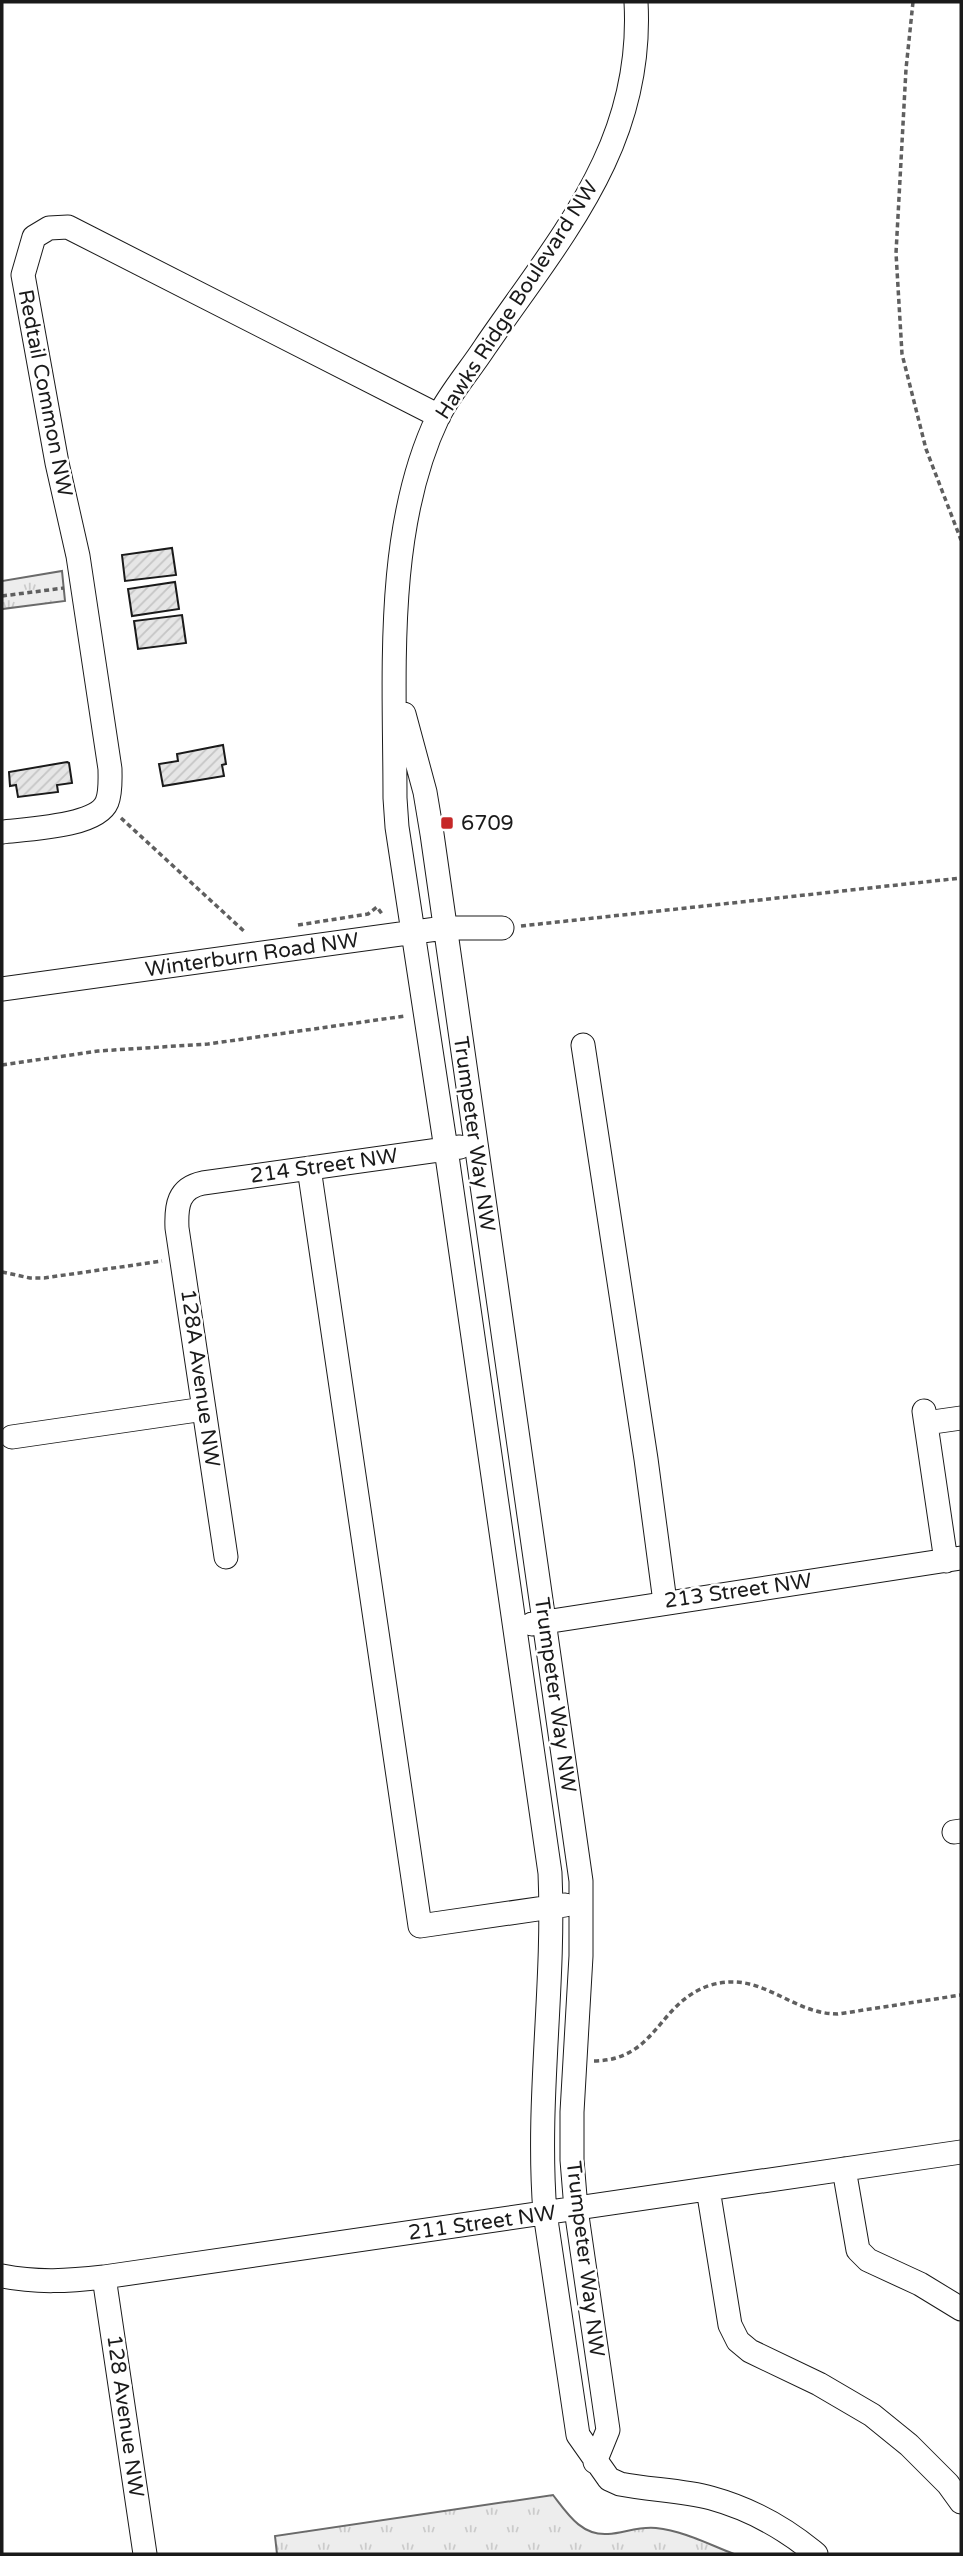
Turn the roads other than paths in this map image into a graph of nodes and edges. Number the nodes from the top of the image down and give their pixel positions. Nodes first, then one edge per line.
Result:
1 (636, 2) edge
2 (439, 416) junction
3 (396, 684) junction
4 (2, 832) edge
5 (444, 928) junction
6 (502, 928) road end
7 (414, 932) junction
8 (2, 989) edge
9 (583, 1045) dead end
10 (476, 1145) junction
11 (446, 1149) junction
12 (309, 1168) junction
13 (179, 1200) joint
14 (204, 1409) junction
15 (961, 1418) edge
16 (12, 1437) dead end
17 (226, 1557) dead end
18 (953, 1559) edge
19 (665, 1602) junction
20 (545, 1622) junction
21 (514, 1626) junction
22 (582, 1903) junction
23 (551, 1907) junction
24 (961, 2152) edge
25 (844, 2169) junction
26 (708, 2189) junction
27 (576, 2209) junction
28 (545, 2213) junction
29 (2, 2276) edge
30 (104, 2277) junction
31 (961, 2309) edge
32 (595, 2462) junction
33 (961, 2502) edge
34 (145, 2554) edge
35 (816, 2554) edge

1 - 2 street, Hawks Ridge Boulevard NW
2 - 3 street, Hawks Ridge Boulevard NW
2 - 4 street, Redtail Common NW
3 - 5 street, Hawks Ridge Boulevard NW
3 - 7 street, Hawks Ridge Boulevard NW
5 - 6 street, Winterburn Road NW
5 - 7 street, Winterburn Road NW
5 - 10 street, Trumpeter Way NW
7 - 8 street, Winterburn Road NW
7 - 11 street, Trumpeter Way NW
9 - 19 street
10 - 11 street, 214 Street NW
10 - 20 street, Trumpeter Way NW
11 - 12 street, 214 Street NW
11 - 21 street, Trumpeter Way NW
12 - 13 street, 214 Street NW
12 - 23 street
13 - 14 street, 128A Avenue NW
14 - 16 street
14 - 17 street, 128A Avenue NW
15 - 18 street
18 - 19 street, 213 Street NW
19 - 20 street, 213 Street NW
20 - 21 street, 213 Street NW
20 - 22 street, Trumpeter Way NW
21 - 23 street, Trumpeter Way NW
22 - 23 street
22 - 27 street, Trumpeter Way NW
23 - 28 street, Trumpeter Way NW
24 - 25 street, 211 Street NW
25 - 26 street, 211 Street NW
25 - 31 street
26 - 27 street, 211 Street NW
26 - 33 street
27 - 28 street, 211 Street NW
27 - 32 street, Trumpeter Way NW
28 - 30 street, 211 Street NW
28 - 32 street, Trumpeter Way NW
29 - 30 street, 211 Street NW
30 - 34 street, 128 Avenue NW
32 - 35 street, Trumpeter Way NW

